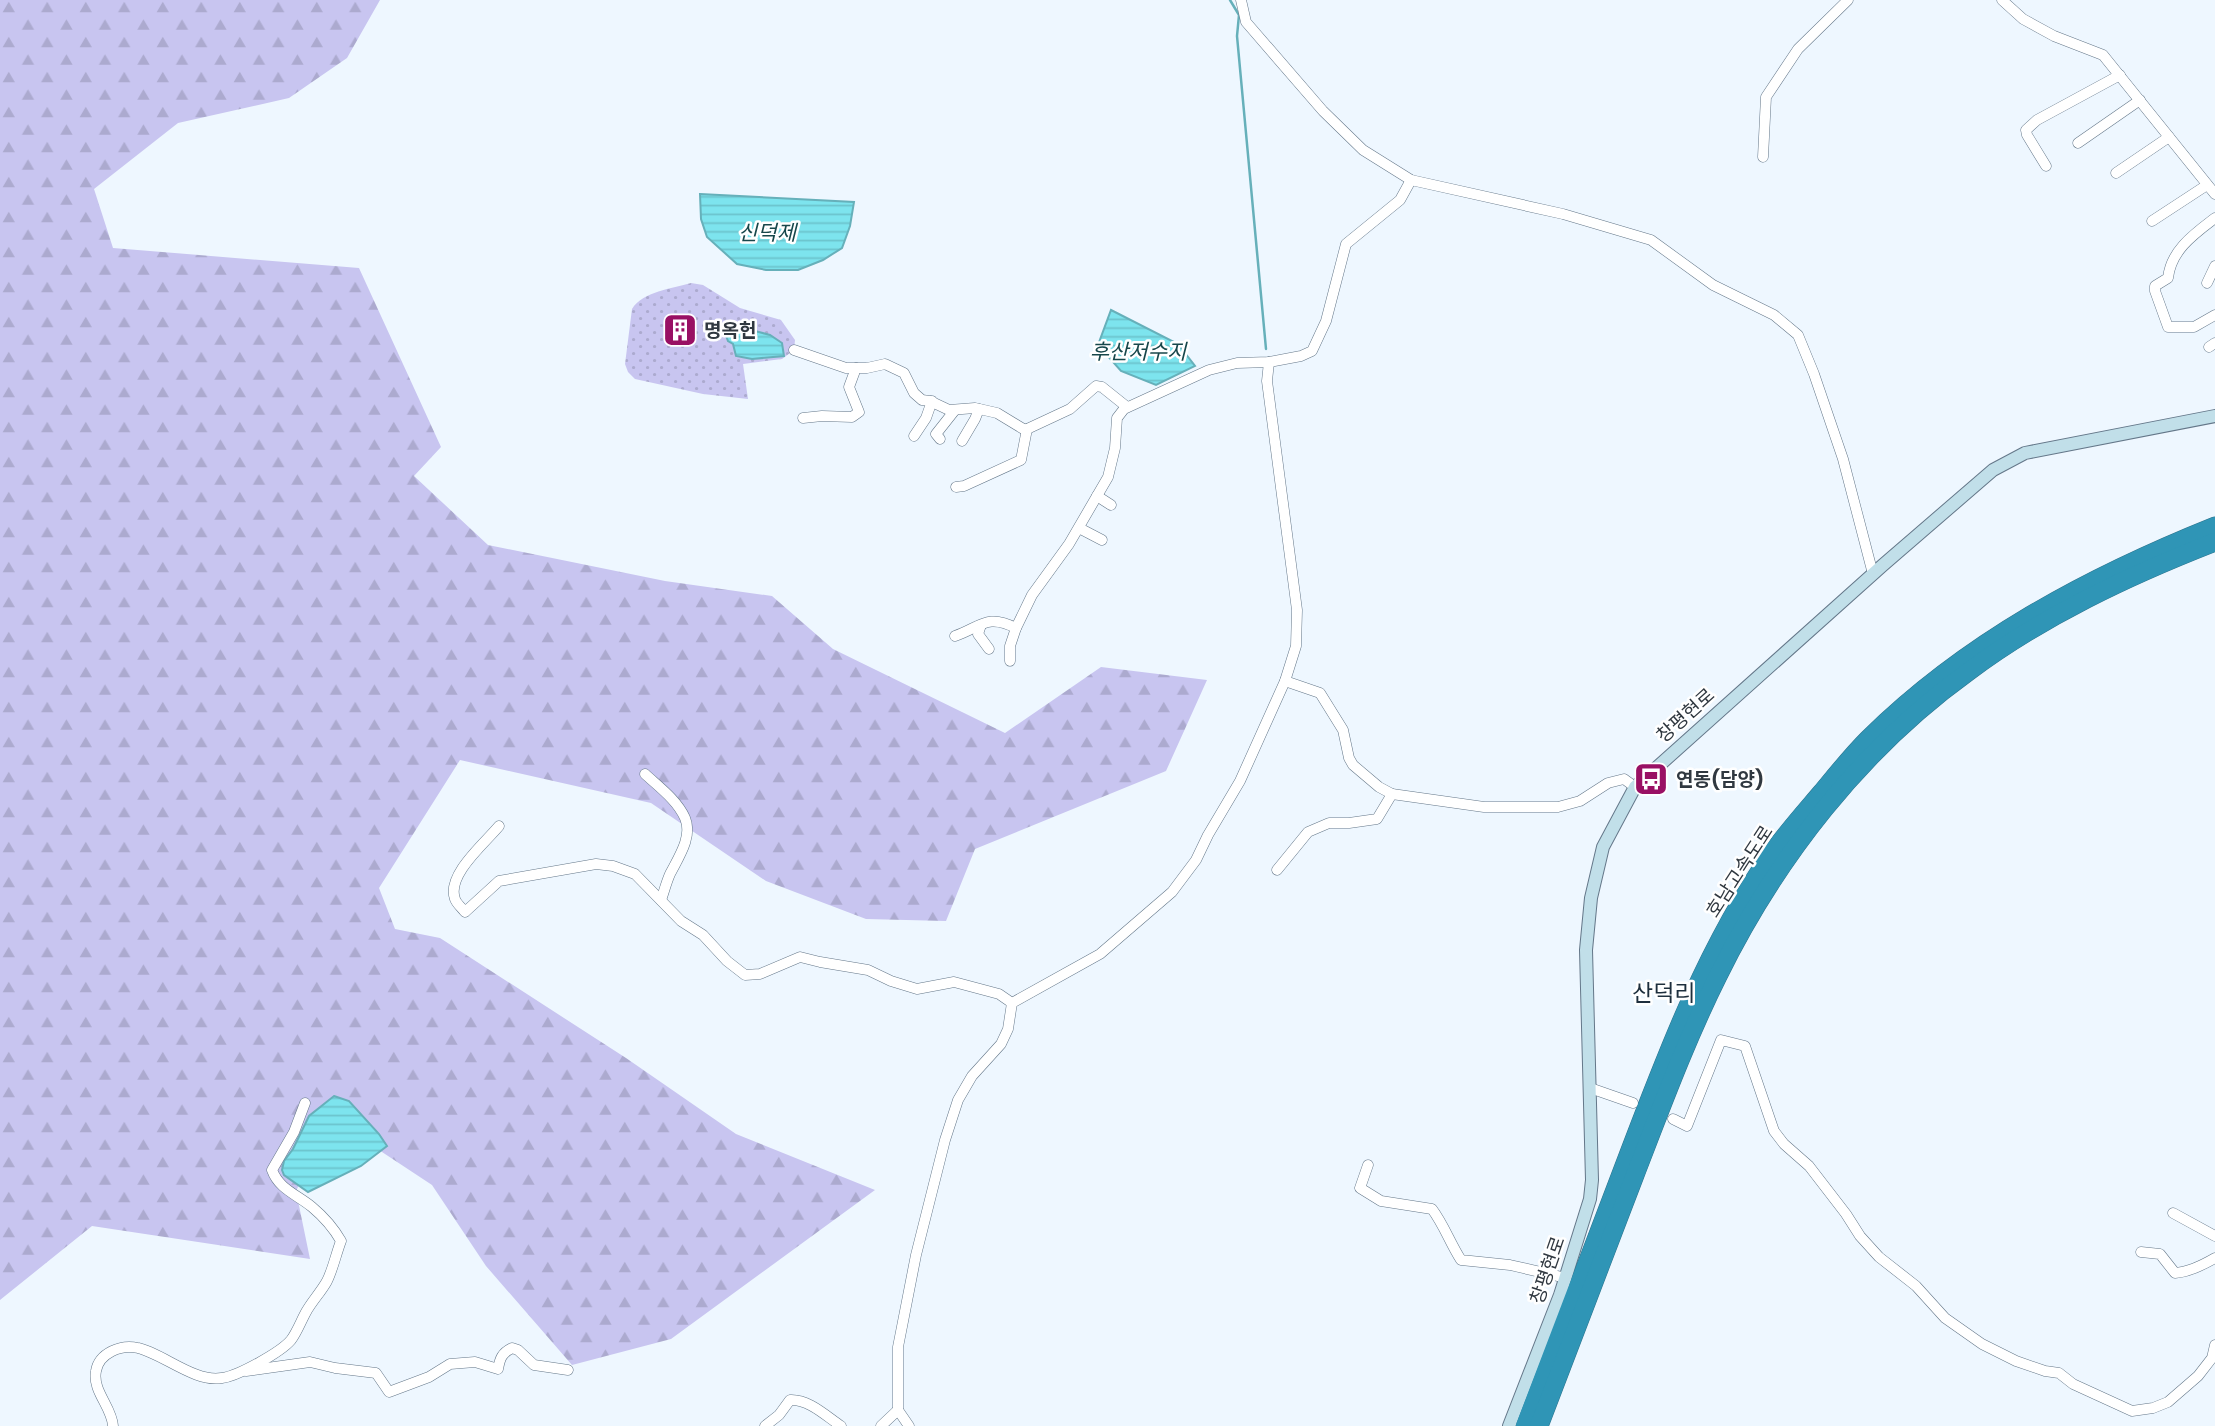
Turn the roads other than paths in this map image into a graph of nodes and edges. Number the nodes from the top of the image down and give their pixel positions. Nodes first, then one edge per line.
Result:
1 (1241, 0) edge
2 (1848, 0) edge
3 (2002, 0) edge
4 (2120, 75) junction
5 (2140, 100) junction
6 (2169, 137) junction
7 (2078, 143) dead end
8 (1763, 157) dead end
9 (2046, 166) dead end
10 (2116, 173) dead end
11 (1412, 180) junction
12 (2207, 185) junction
13 (2215, 194) edge
14 (2215, 218) edge
15 (2152, 221) dead end
16 (2215, 267) edge
17 (2207, 283) dead end
18 (2215, 314) edge
19 (794, 351) dead end
20 (1269, 362) junction
21 (856, 368) junction
22 (932, 401) junction
23 (1127, 407) junction
24 (979, 409) junction
25 (955, 410) junction
26 (2215, 416) edge
27 (803, 418) dead end
28 (1027, 429) junction
29 (914, 436) dead end
30 (940, 439) dead end
31 (962, 441) dead end
32 (956, 487) dead end
33 (1097, 496) junction
34 (1111, 505) dead end
35 (2215, 526) edge
36 (1079, 528) junction
37 (1102, 540) dead end
38 (2215, 542) edge
39 (1873, 574) junction
40 (981, 625) junction
41 (1016, 628) junction
42 (955, 636) dead end
43 (989, 649) dead end
44 (1010, 661) dead end
45 (1285, 681) junction
46 (645, 774) dead end
47 (1635, 787) junction
48 (1392, 793) junction
49 (499, 826) dead end
50 (1277, 870) dead end
51 (661, 900) junction
52 (1012, 1003) junction
53 (1590, 1088) junction
54 (305, 1103) dead end
55 (1633, 1103) dead end
56 (1674, 1119) dead end
57 (1368, 1165) dead end
58 (2173, 1213) dead end
59 (2215, 1236) edge
60 (2141, 1252) dead end
61 (2215, 1258) edge
62 (1566, 1278) junction
63 (2215, 1345) edge
64 (568, 1370) dead end
65 (242, 1371) junction
66 (898, 1410) junction
67 (113, 1426) edge
68 (765, 1426) edge
69 (841, 1426) edge
70 (881, 1426) edge
71 (909, 1426) edge
72 (1509, 1426) edge
73 (1525, 1426) edge
74 (1539, 1426) edge

1 - 11 street
2 - 8 street
3 - 4 street
4 - 5 street
4 - 9 street
5 - 6 street
5 - 7 street
6 - 10 street
6 - 12 street
11 - 20 street
11 - 39 street
12 - 13 street
12 - 15 street
14 - 18 street
16 - 17 street
19 - 21 street
20 - 23 street
20 - 45 street
21 - 22 street
21 - 27 street
22 - 25 street
22 - 29 street
23 - 28 street
23 - 33 street
24 - 25 street
24 - 28 street
24 - 31 street
25 - 30 street
26 - 39 main road, 창평현로
28 - 32 street
33 - 34 street
33 - 36 street
35 - 73 highway, 호남고속도로
36 - 37 street
36 - 41 street
38 - 74 highway, 호남고속도로
39 - 47 main road, 창평현로
40 - 41 street
40 - 42 street
40 - 43 street
41 - 44 street
45 - 48 street
45 - 52 street
46 - 51 street
47 - 48 street
47 - 53 main road, 창평현로
48 - 50 street
49 - 51 street
51 - 52 street
52 - 66 street
53 - 55 street
53 - 62 main road, 창평현로
54 - 65 street
56 - 63 street
57 - 62 street
58 - 59 street
60 - 61 street
62 - 72 main road, 창평현로
64 - 65 street
65 - 67 street
66 - 70 street
66 - 71 street
68 - 69 street

